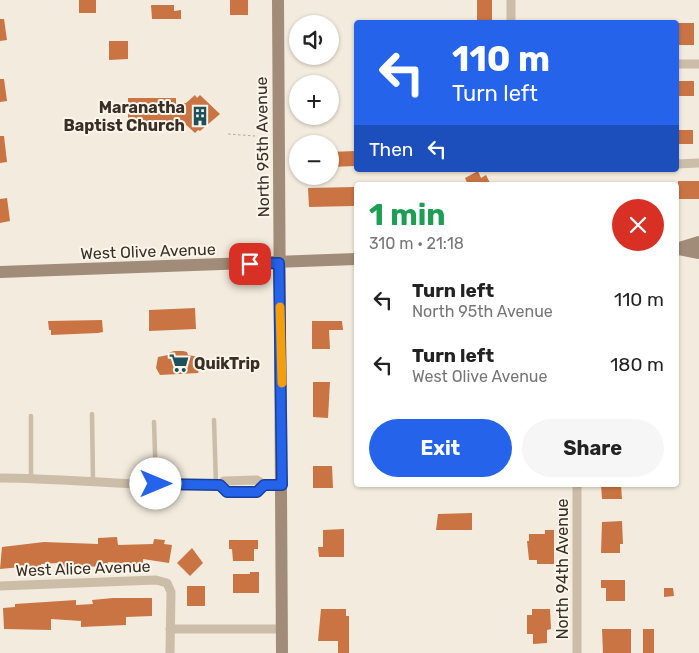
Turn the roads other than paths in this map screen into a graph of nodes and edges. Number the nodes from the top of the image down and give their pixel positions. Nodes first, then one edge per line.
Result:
1 (278, 0) edge
2 (511, 0) edge
3 (511, 20) edge
4 (679, 64) edge
5 (699, 64) edge
6 (699, 163) edge
7 (679, 164) edge
8 (699, 242) edge
9 (679, 248) edge
10 (679, 250) edge
11 (699, 253) edge
12 (354, 260) edge
13 (279, 263) junction
14 (0, 272) edge
15 (92, 414) dead end
16 (31, 416) dead end
17 (214, 420) dead end
18 (154, 422) dead end
19 (0, 478) edge
20 (31, 478) junction
21 (93, 481) junction
22 (156, 484) junction
23 (218, 485) junction
24 (282, 485) junction
25 (577, 487) edge
26 (0, 586) edge
27 (170, 628) junction
28 (282, 628) junction
29 (170, 653) edge
30 (282, 653) edge
31 (577, 653) edge

1 - 13 street, North 95th Avenue
2 - 3 street
4 - 5 street
6 - 7 street
8 - 9 street
10 - 11 street
12 - 13 street, West Olive Avenue
13 - 14 street, West Olive Avenue
13 - 24 street, North 95th Avenue
15 - 21 lane
16 - 20 lane
17 - 23 lane
18 - 22 lane
19 - 20 street
20 - 21 street
21 - 22 street
22 - 23 street
23 - 24 street
24 - 28 street, North 95th Avenue
25 - 31 street, North 94th Avenue
26 - 27 street, West Alice Avenue
27 - 28 street
27 - 29 street
28 - 30 street, North 95th Avenue

